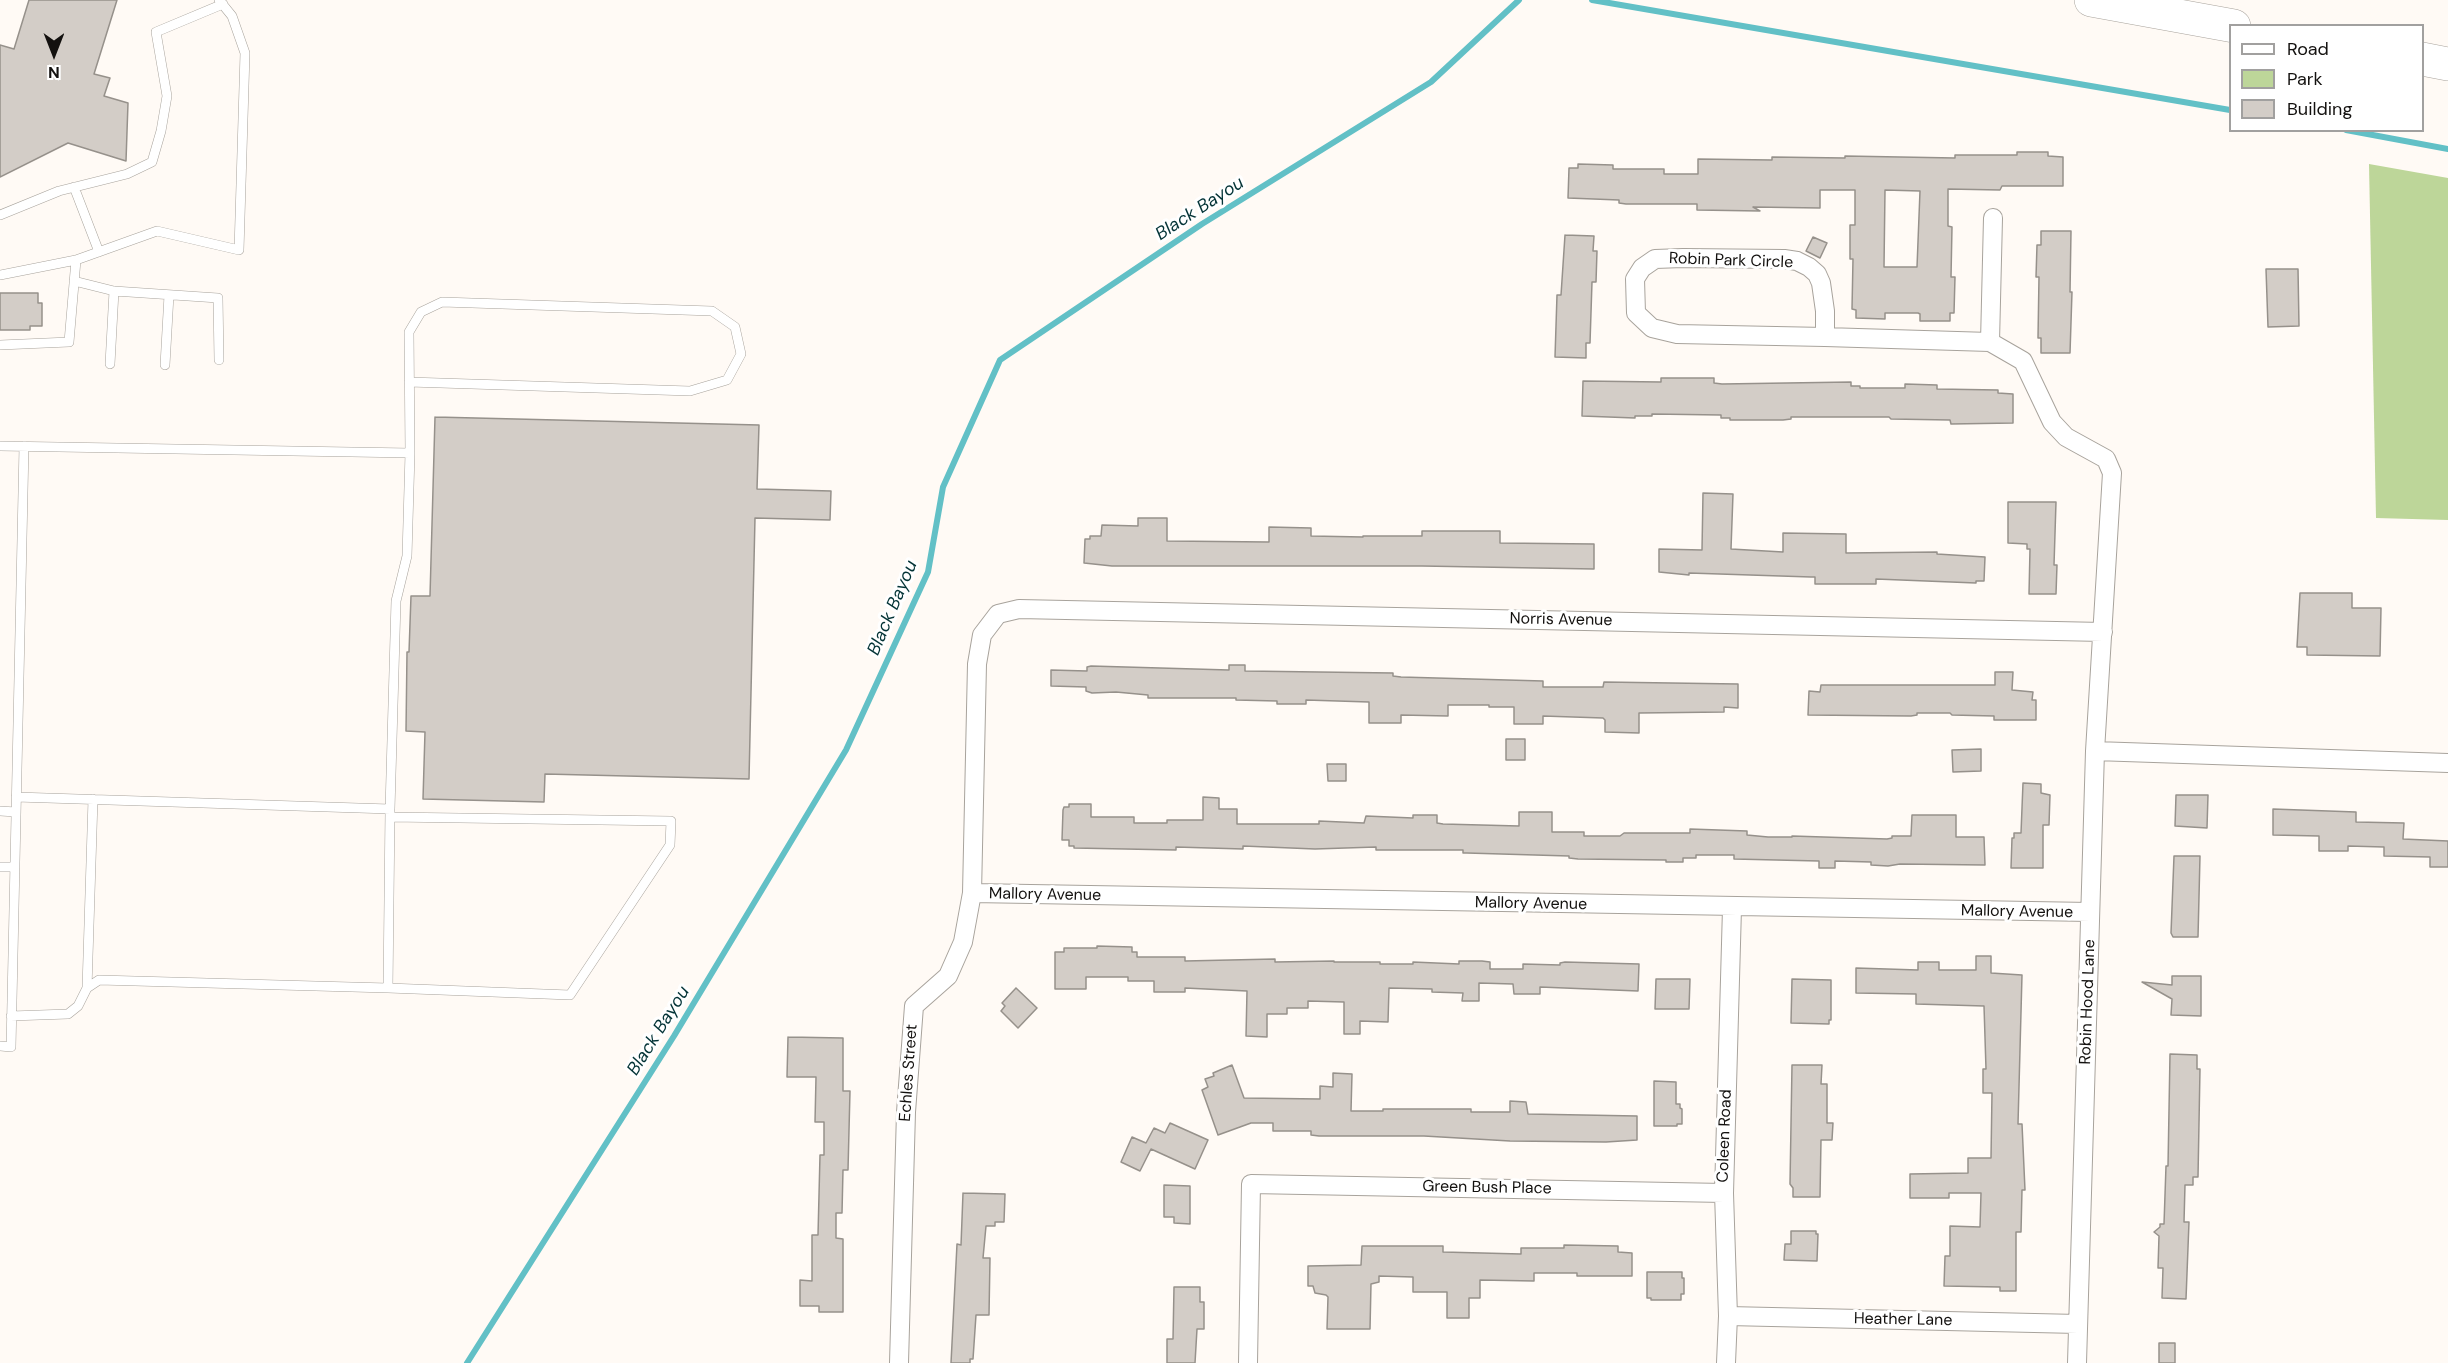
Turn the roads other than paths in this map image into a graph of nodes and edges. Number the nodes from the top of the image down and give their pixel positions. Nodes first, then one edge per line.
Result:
1 (2091, 0) edge
2 (221, 2) edge
3 (2229, 25) edge
4 (2424, 59) edge
5 (2448, 63) edge
6 (74, 187) junction
7 (0, 215) edge
8 (1993, 218) dead end
9 (99, 252) junction
10 (76, 260) junction
11 (0, 275) edge
12 (74, 281) junction
13 (114, 291) junction
14 (169, 295) junction
15 (1825, 338) junction
16 (1990, 342) junction
17 (0, 345) edge
18 (219, 360) dead end
19 (110, 364) dead end
20 (165, 365) dead end
21 (409, 382) junction
22 (0, 446) edge
23 (24, 446) junction
24 (410, 453) junction
25 (2111, 498) joint
26 (1019, 609) joint
27 (2103, 632) junction
28 (2095, 751) junction
29 (2448, 763) edge
30 (16, 797) junction
31 (93, 799) junction
32 (0, 811) edge
33 (16, 812) junction
34 (390, 813) junction
35 (0, 867) edge
36 (15, 867) junction
37 (972, 893) junction
38 (1732, 908) junction
39 (2090, 912) junction
40 (388, 987) junction
41 (87, 988) junction
42 (0, 993) edge
43 (12, 993) junction
44 (11, 1016) junction
45 (0, 1046) edge
46 (1724, 1192) junction
47 (1728, 1316) junction
48 (2078, 1324) junction
49 (899, 1363) edge
50 (1248, 1363) edge
51 (1726, 1363) edge
52 (2078, 1363) edge

1 - 3 highway
2 - 6 lane
2 - 9 lane
4 - 5 highway
6 - 7 lane
6 - 9 lane
8 - 16 street
9 - 10 lane
10 - 11 lane
10 - 12 lane
12 - 13 lane
12 - 17 lane
13 - 14 lane
13 - 19 lane
14 - 18 lane
14 - 20 lane
15 - 15 street, Robin Park Circle
15 - 16 street, Robin Park Circle
16 - 25 street, Robin Park Circle
21 - 21 lane
21 - 24 lane
22 - 23 lane
23 - 24 lane
23 - 30 lane
24 - 34 lane
25 - 27 street, Robin Hood Lane
26 - 27 street, Norris Avenue
26 - 37 street, Echles Street
27 - 28 street, Robin Hood Lane
28 - 29 street
28 - 39 street, Robin Hood Lane
30 - 31 lane
30 - 33 lane
31 - 34 lane
31 - 41 lane
32 - 33 lane
33 - 36 lane
34 - 40 lane
34 - 40 lane
35 - 36 lane
36 - 43 lane
37 - 38 street, Mallory Avenue
37 - 49 street, Echles Street
38 - 39 street, Mallory Avenue
38 - 46 street, Coleen Road
39 - 48 street, Robin Hood Lane
40 - 41 lane
41 - 44 lane
42 - 43 lane
43 - 44 lane
44 - 45 lane
46 - 47 street, Coleen Road
46 - 50 street, Green Bush Place
47 - 48 street, Heather Lane
47 - 51 street, Coleen Road
48 - 52 street, Robin Hood Lane

